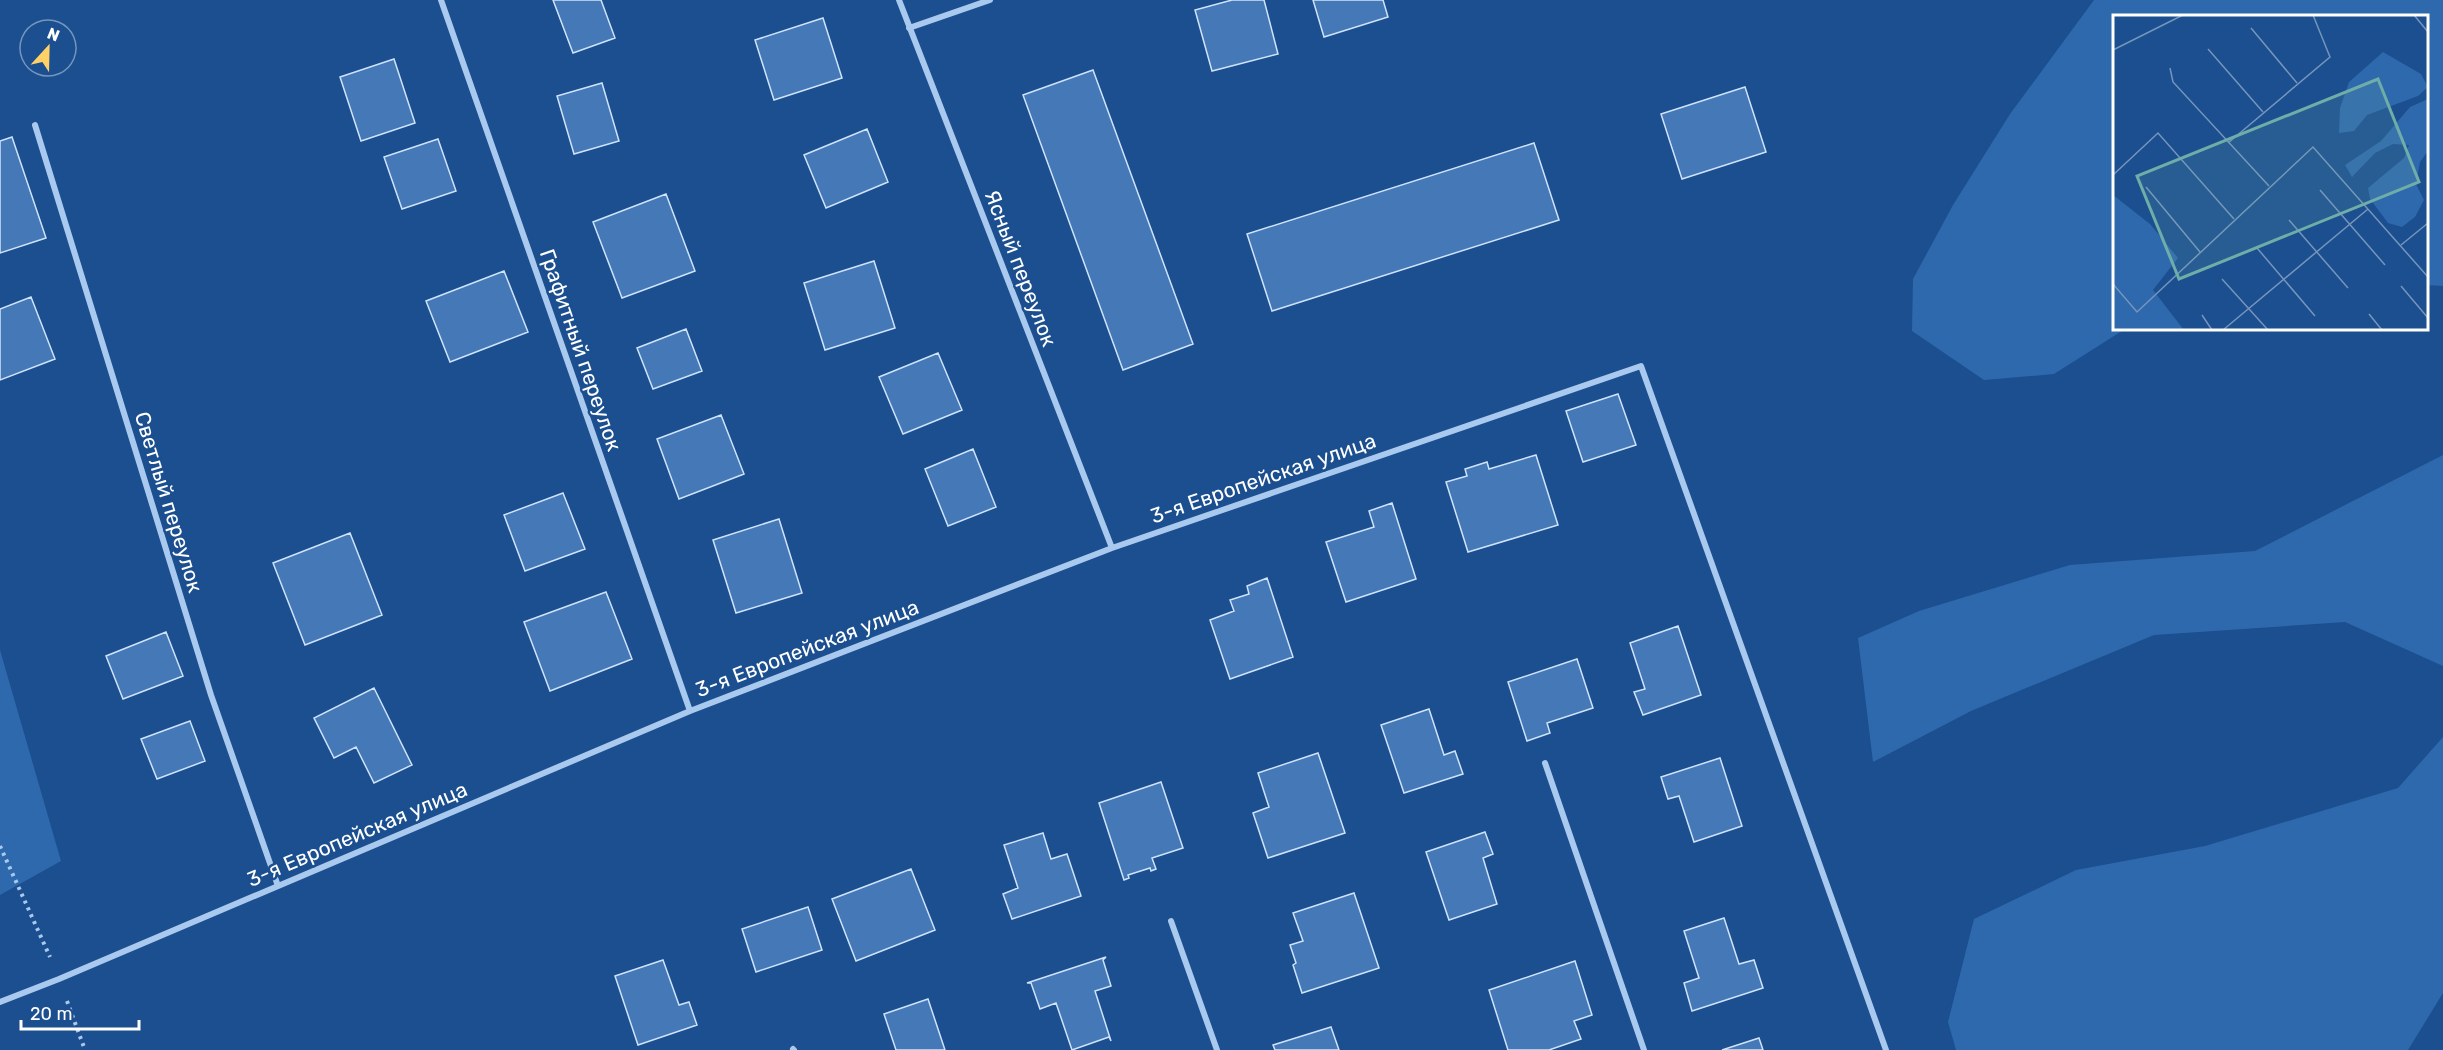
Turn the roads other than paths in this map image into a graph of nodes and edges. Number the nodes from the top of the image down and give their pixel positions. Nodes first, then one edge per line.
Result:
1 (441, 0) edge
2 (899, 0) edge
3 (990, 0) edge
4 (909, 28) junction
5 (35, 125) dead end
6 (1112, 548) junction
7 (690, 711) junction
8 (1545, 763) dead end
9 (278, 886) junction
10 (1170, 921) dead end
11 (0, 1002) edge
12 (1217, 1050) edge
13 (1644, 1050) edge
14 (1886, 1050) edge

1 - 7 street, Графитный переулок
2 - 4 street, Ясный переулок
3 - 4 street
4 - 6 street, Ясный переулок
5 - 9 street, Светлый переулок
6 - 7 street, 3-я Европейская улица
6 - 14 street, 3-я Европейская улица
7 - 9 street, 3-я Европейская улица
8 - 13 street
9 - 11 street, 3-я Европейская улица
10 - 12 street

